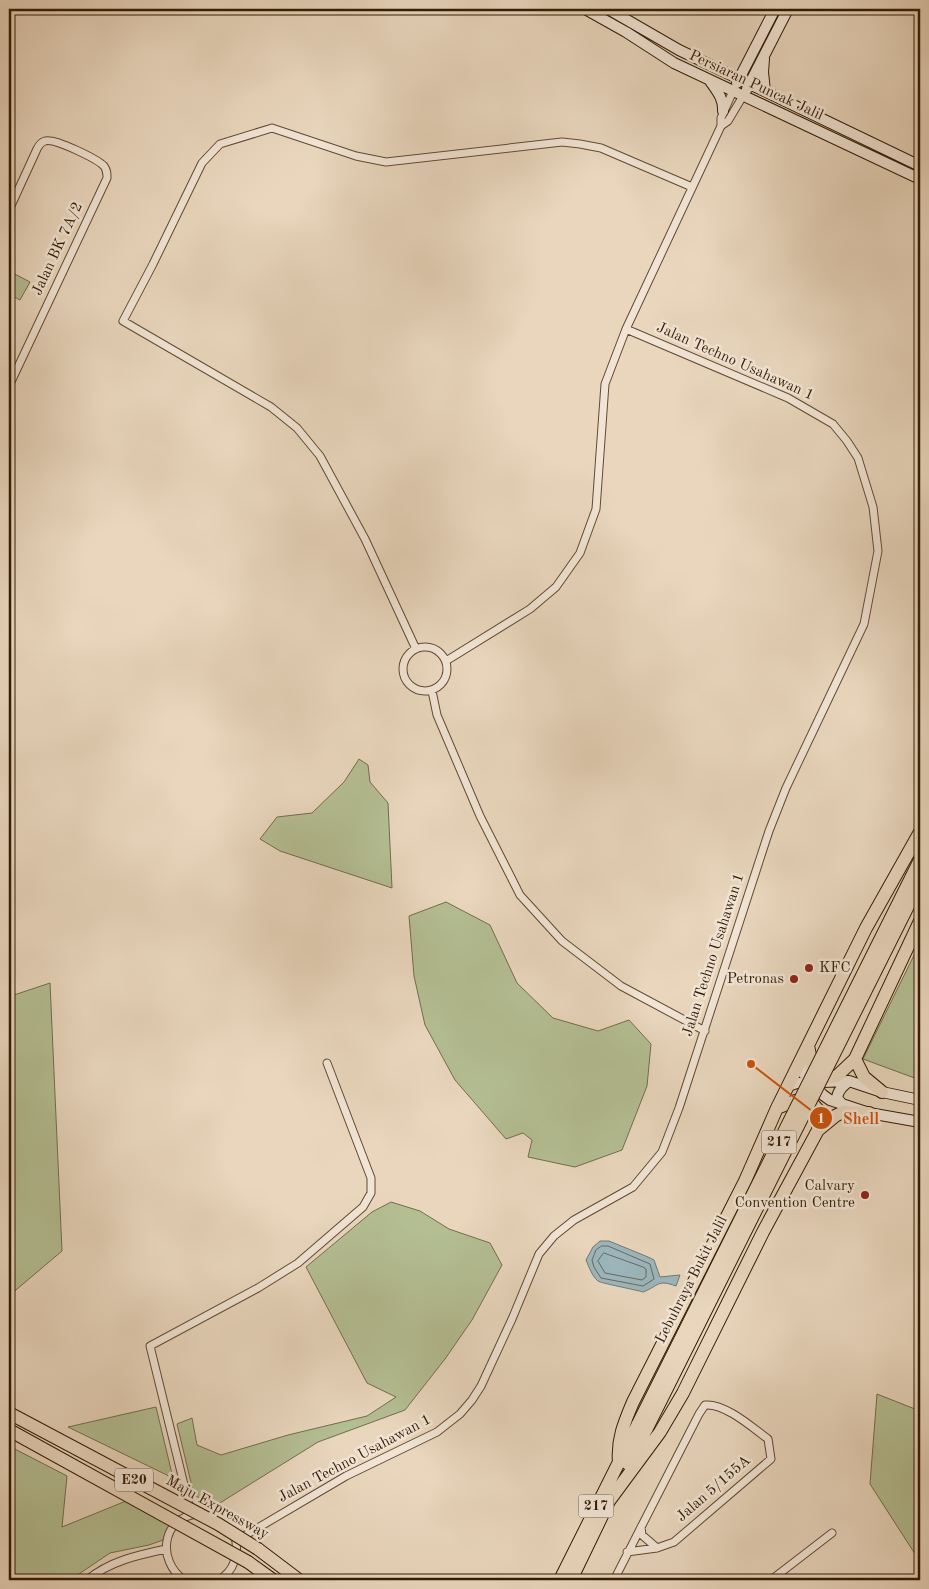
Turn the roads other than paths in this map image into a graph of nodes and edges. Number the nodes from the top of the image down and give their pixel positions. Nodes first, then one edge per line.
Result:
1 (585, 9) edge
2 (608, 9) edge
3 (775, 9) edge
4 (788, 9) edge
5 (765, 54) junction
6 (739, 78) junction
7 (709, 80) junction
8 (750, 84) junction
9 (733, 91) junction
10 (765, 91) junction
11 (743, 96) junction
12 (723, 111) junction
13 (721, 126) junction
14 (920, 166) edge
15 (920, 179) edge
16 (692, 187) junction
17 (9, 192) edge
18 (16, 195) junction
19 (9, 210) edge
20 (626, 329) junction
21 (9, 386) edge
22 (416, 649) junction
23 (446, 661) junction
24 (432, 691) junction
25 (920, 832) edge
26 (920, 860) edge
27 (920, 882) edge
28 (920, 921) edge
29 (704, 1031) junction
30 (808, 1046) junction
31 (854, 1059) junction
32 (802, 1060) junction
33 (327, 1063) dead end
34 (849, 1081) junction
35 (813, 1084) junction
36 (788, 1086) junction
37 (882, 1092) junction
38 (920, 1100) edge
39 (842, 1104) junction
40 (777, 1108) junction
41 (869, 1113) junction
42 (920, 1122) edge
43 (818, 1130) junction
44 (9, 1413) edge
45 (643, 1426) junction
46 (9, 1430) edge
47 (618, 1462) junction
48 (609, 1501) junction
49 (192, 1514) junction
50 (640, 1526) junction
51 (832, 1533) dead end
52 (236, 1541) junction
53 (166, 1548) junction
54 (657, 1548) junction
55 (627, 1552) junction
56 (87, 1580) edge
57 (184, 1580) edge
58 (218, 1580) edge
59 (273, 1580) edge
60 (299, 1580) edge
61 (560, 1580) edge
62 (571, 1580) edge
63 (614, 1580) edge
64 (771, 1580) edge

1 - 7 main road, Persiaran Puncak Jalil
2 - 6 main road, Persiaran Puncak Jalil
3 - 6 main road
4 - 5 main road
5 - 8 main road
5 - 10 main road
6 - 8 main road, Persiaran Puncak Jalil
6 - 9 main road
7 - 9 main road, Persiaran Puncak Jalil
7 - 12 main road
8 - 10 main road, Persiaran Puncak Jalil
8 - 11 main road
9 - 11 main road, Persiaran Puncak Jalil
9 - 12 street
10 - 14 main road, Persiaran Puncak Jalil
11 - 13 street
11 - 15 main road, Persiaran Puncak Jalil
12 - 13 street
13 - 16 street
16 - 20 street
16 - 22 street
17 - 18 street
18 - 19 street
18 - 21 street, Jalan BK 7A/2
20 - 23 street
20 - 29 street, Jalan Techno Usahawan 1
22 - 23 street
22 - 24 street
23 - 24 street
24 - 29 street
25 - 30 highway
26 - 45 highway, Lebuhraya Bukit Jalil / 217, bridge
27 - 45 highway, Lebuhraya Bukit Jalil / 217, bridge
28 - 31 highway
29 - 52 street, Jalan Techno Usahawan 1
30 - 31 highway
30 - 32 highway
31 - 37 highway
32 - 35 main road
32 - 36 highway
33 - 49 street
34 - 35 main road
34 - 37 main road
34 - 39 main road
35 - 36 main road
35 - 39 main road
36 - 40 highway
37 - 38 main road
39 - 41 main road
40 - 43 highway
40 - 47 highway
41 - 42 main road
41 - 43 highway
43 - 48 highway
44 - 60 highway, Maju Expressway / E20, bridge
45 - 47 highway, Lebuhraya Bukit Jalil / 217
45 - 48 highway, Lebuhraya Bukit Jalil / 217
46 - 59 highway, E20, bridge
47 - 61 highway, Lebuhraya Bukit Jalil / 217
48 - 62 highway, Lebuhraya Bukit Jalil / 217
49 - 52 street
49 - 53 street
50 - 54 street
50 - 54 street, Jalan 5/155A
50 - 55 street, Jalan 5/155A
51 - 64 street
52 - 58 street
53 - 56 street
53 - 57 street
54 - 55 street, Jalan 5/155A
55 - 63 street, Jalan 5/155A

